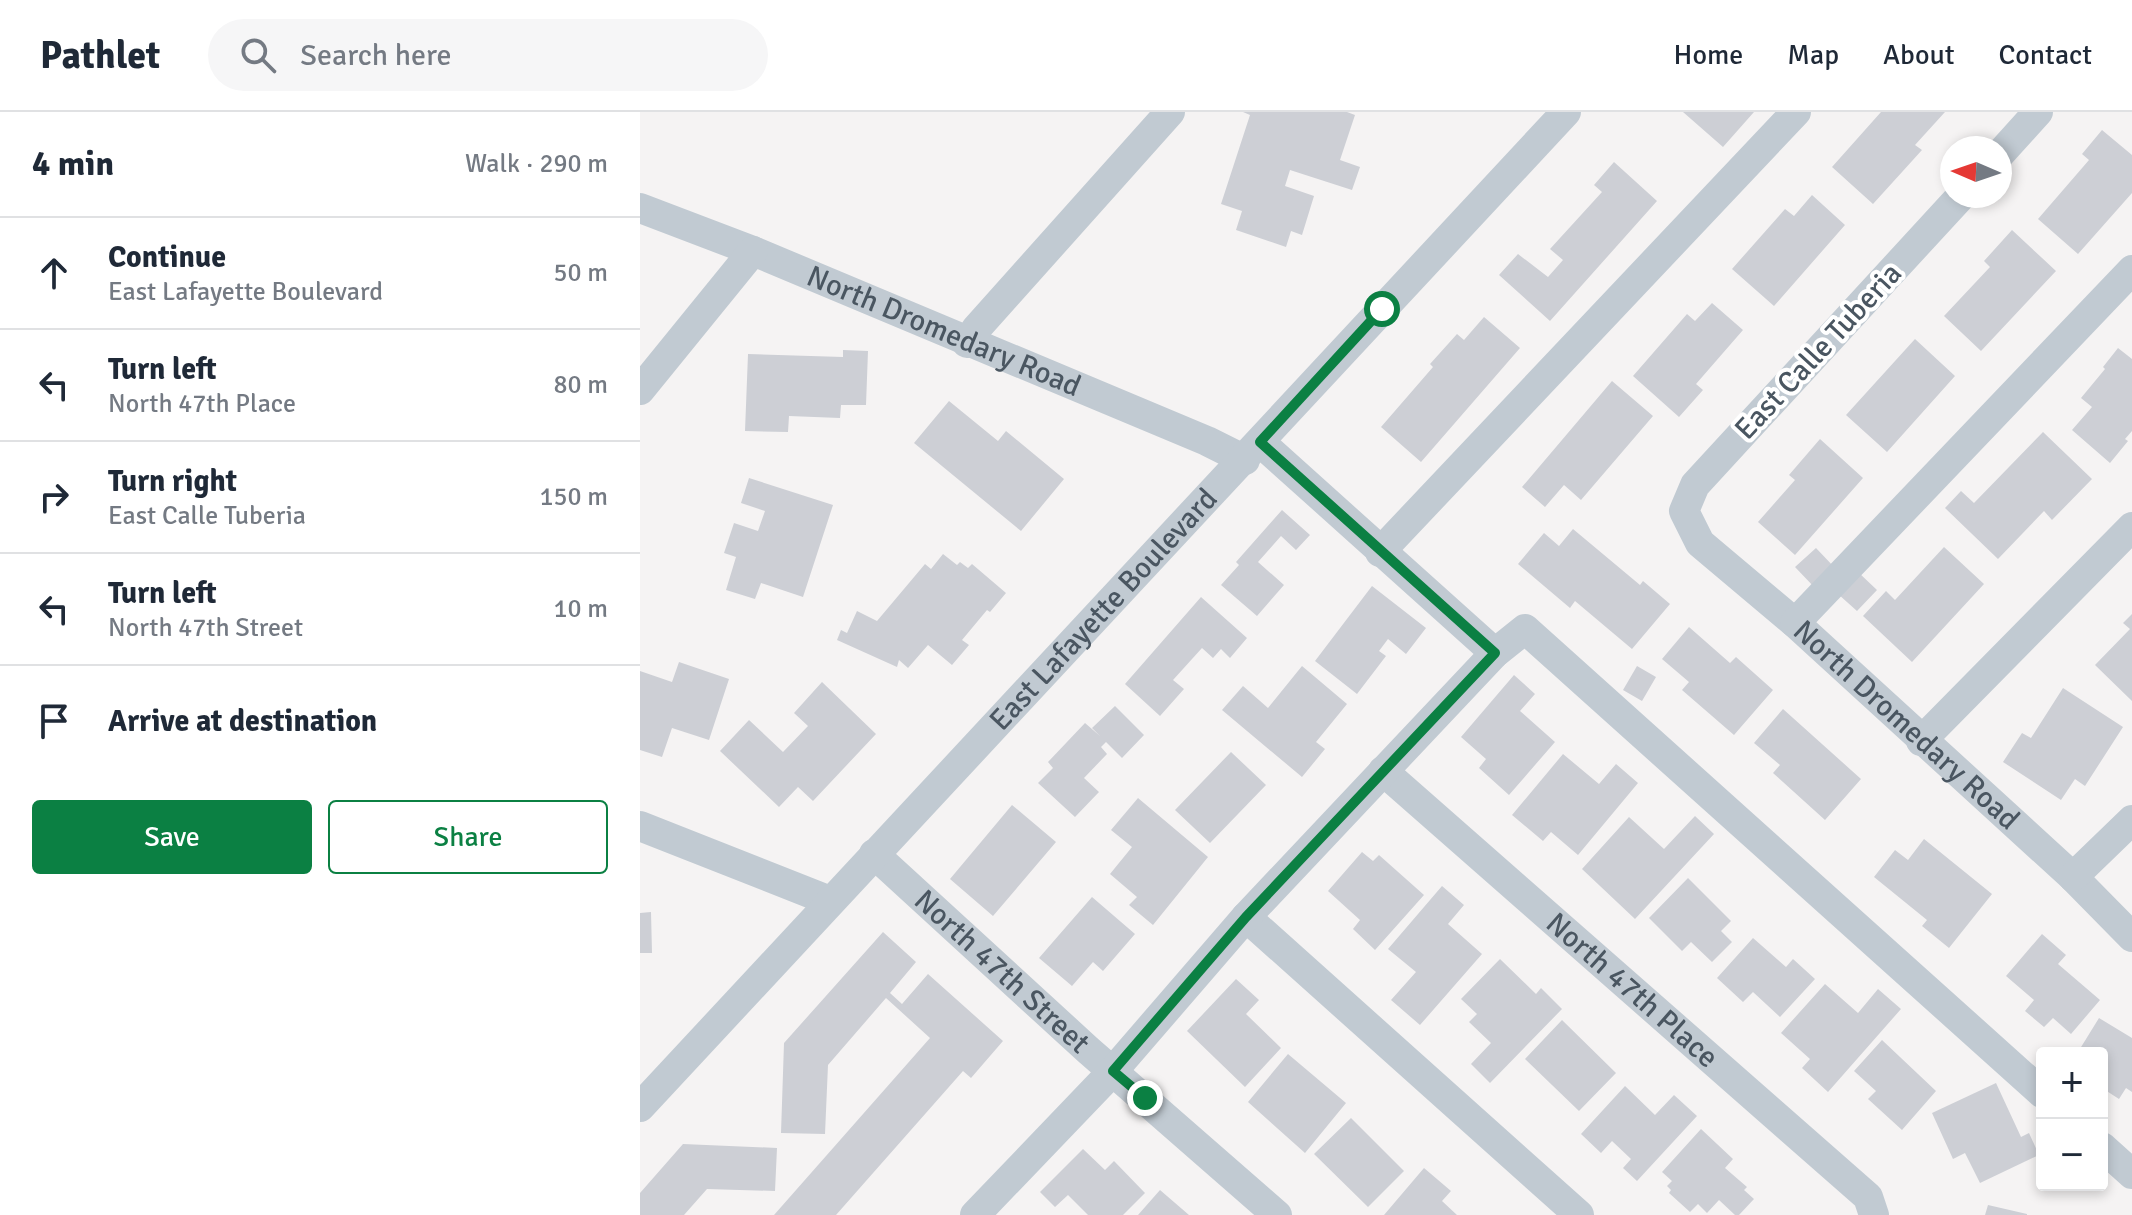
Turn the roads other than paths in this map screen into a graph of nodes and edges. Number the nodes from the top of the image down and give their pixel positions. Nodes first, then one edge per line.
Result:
1 (1170, 112) edge
2 (1566, 112) edge
3 (1796, 112) edge
4 (2038, 112) edge
5 (2012, 141) edge
6 (640, 208) edge
7 (1950, 208) edge
8 (753, 251) junction
9 (2132, 270) edge
10 (967, 343) junction
11 (640, 390) edge
12 (1252, 451) junction
13 (1684, 511) joint
14 (2132, 527) edge
15 (1380, 552) junction
16 (1795, 623) junction
17 (1495, 653) junction
18 (1921, 741) junction
19 (1383, 771) junction
20 (2132, 820) edge
21 (640, 826) edge
22 (874, 854) junction
23 (2073, 877) junction
24 (830, 901) junction
25 (1246, 917) junction
26 (2132, 937) edge
27 (1113, 1071) junction
28 (2036, 1088) edge
29 (640, 1107) edge
30 (2108, 1152) edge
31 (2132, 1174) edge
32 (975, 1215) edge
33 (1277, 1215) edge
34 (1579, 1215) edge
35 (1874, 1215) edge

1 - 10 street
2 - 12 street, East Lafayette Boulevard
3 - 15 street
4 - 5 street
6 - 8 street, North Dromedary Road
7 - 13 street, East Calle Tuberia
8 - 10 street, North Dromedary Road
8 - 11 street
9 - 16 street
10 - 12 street, North Dromedary Road
12 - 15 street
12 - 22 street, East Lafayette Boulevard
13 - 16 street, North Dromedary Road
14 - 18 street
15 - 17 street
16 - 18 street, North Dromedary Road
17 - 19 street
17 - 28 street
18 - 23 street, North Dromedary Road
19 - 25 street
19 - 35 street, North 47th Place
20 - 23 street
21 - 24 street
22 - 24 street, East Lafayette Boulevard
22 - 27 street, North 47th Street
23 - 26 street, North Dromedary Road
24 - 29 street, East Lafayette Boulevard
25 - 27 street
25 - 34 street
27 - 32 street
27 - 33 street, North 47th Street
30 - 31 street

